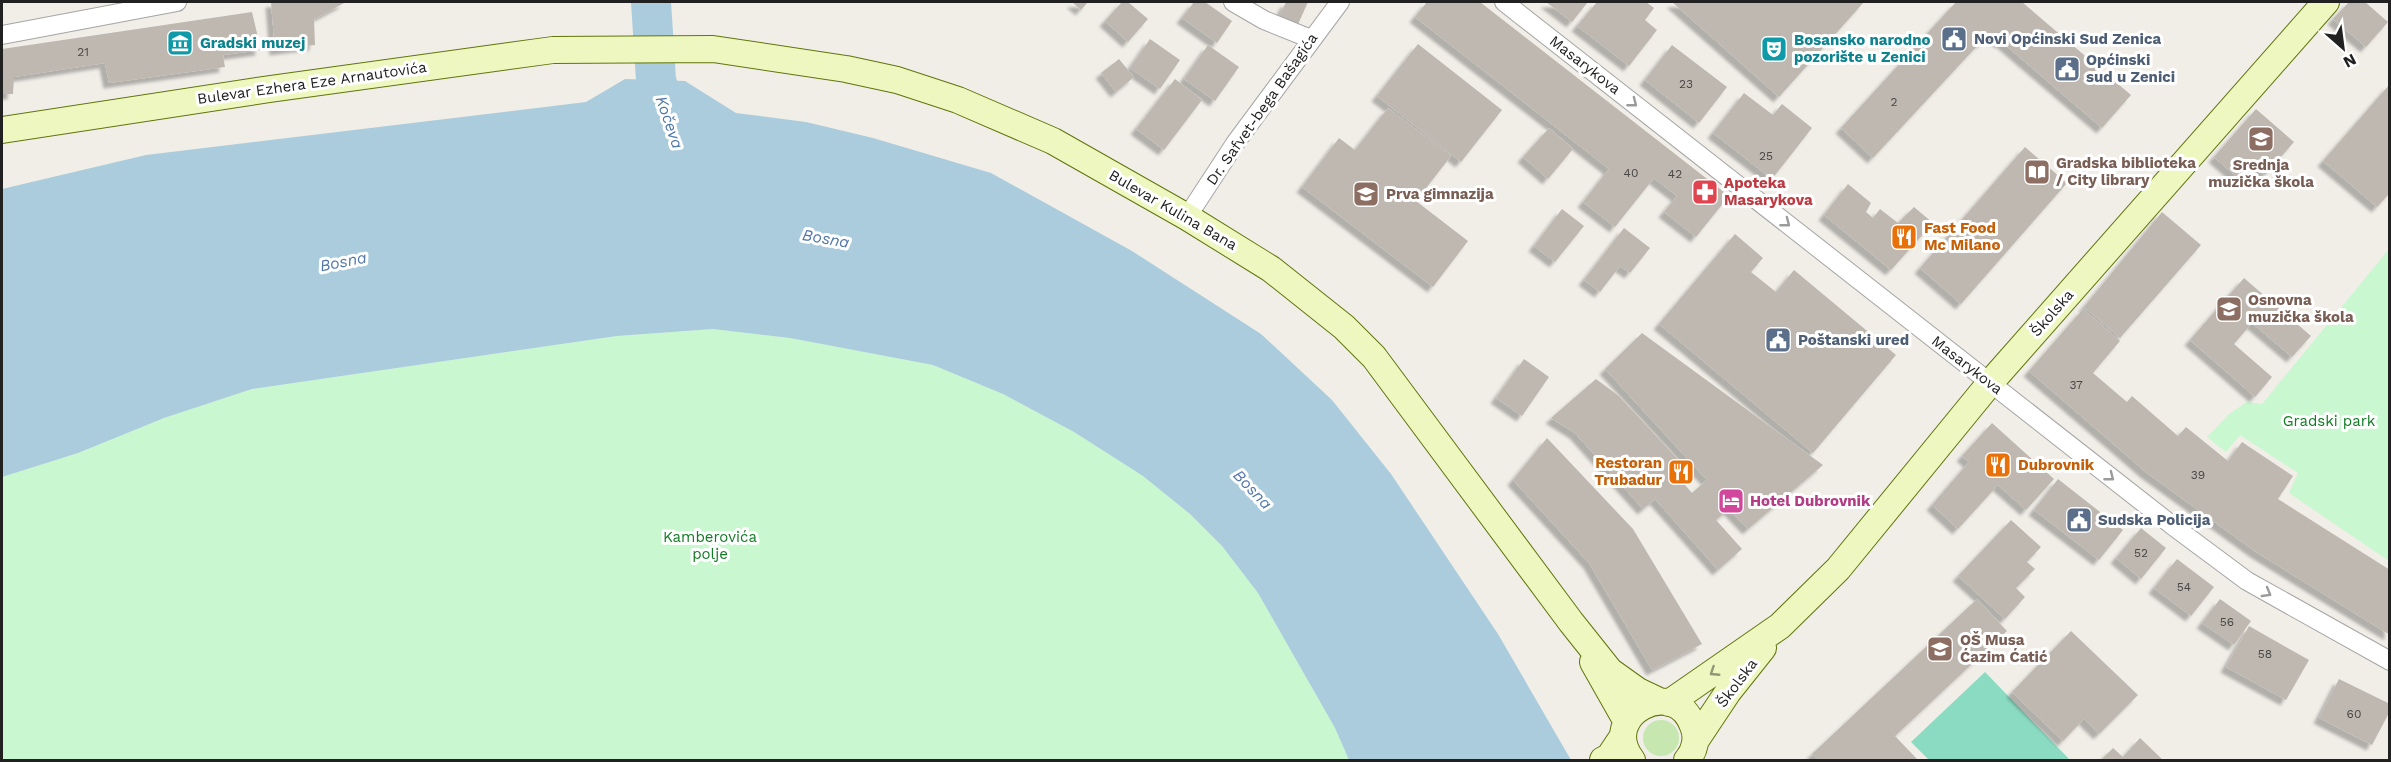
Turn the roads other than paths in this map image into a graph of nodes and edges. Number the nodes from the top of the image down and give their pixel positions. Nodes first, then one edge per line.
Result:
1 (177, 2) edge
2 (1233, 2) edge
3 (1340, 2) edge
4 (1504, 2) edge
5 (2326, 2) edge
6 (2, 35) edge
7 (1311, 39) junction
8 (624, 48) joint
9 (2, 130) edge
10 (1187, 217) junction
11 (1990, 383) junction
12 (1571, 622) junction
13 (1779, 626) junction
14 (2390, 661) edge
15 (1664, 702) junction
16 (1625, 729) junction
17 (1693, 753) edge
18 (1603, 760) edge
19 (1632, 760) edge

1 - 6 street
2 - 7 street
3 - 7 street, Dr. Safvet-bega Bašagića
4 -> 11 street, Masarykova
5 - 11 street, Školska
7 - 10 street, Dr. Safvet-bega Bašagića
8 - 9 street, Bulevar Ezhera Eze Arnautovića
8 - 10 street, Bulevar Kulina Bana
10 - 12 street, Bulevar Kulina Bana
11 - 13 street, Školska
11 -> 14 street, Masarykova
12 - 15 street, Bulevar Kulina Bana
12 - 16 street, Bulevar Kulina Bana
13 -> 15 street, Školska
13 - 17 street, Školska
15 - 16 street, Školska
15 - 17 street, Bulevar Kulina Bana
16 - 18 street, Školska
16 - 19 street, Bulevar Kulina Bana

